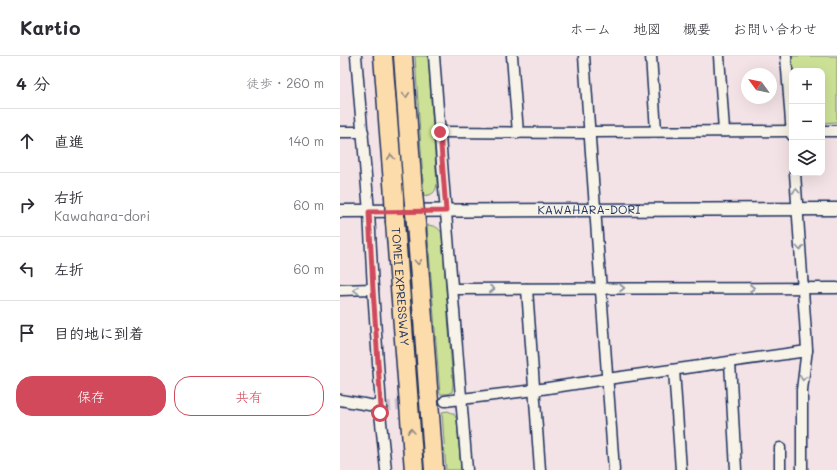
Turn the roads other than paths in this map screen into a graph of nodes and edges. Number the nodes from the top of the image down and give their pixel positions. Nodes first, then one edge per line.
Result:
1 (356, 56) edge
2 (383, 56) edge
3 (403, 56) edge
4 (434, 56) edge
5 (512, 56) edge
6 (584, 56) edge
7 (651, 56) edge
8 (718, 56) edge
9 (786, 56) edge
10 (790, 104) edge
11 (724, 131) junction
12 (789, 131) edge
13 (825, 131) edge
14 (837, 131) edge
15 (340, 132) edge
16 (363, 132) junction
17 (440, 132) junction
18 (656, 132) junction
19 (518, 133) junction
20 (590, 133) junction
21 (795, 176) edge
22 (797, 209) junction
23 (837, 209) edge
24 (595, 210) junction
25 (446, 211) junction
26 (340, 212) edge
27 (369, 212) junction
28 (803, 288) junction
29 (837, 288) edge
30 (373, 289) junction
31 (453, 289) junction
32 (528, 289) junction
33 (600, 289) junction
34 (340, 290) edge
35 (807, 351) junction
36 (730, 362) junction
37 (674, 370) junction
38 (607, 379) junction
39 (535, 390) junction
40 (462, 399) junction
41 (340, 400) edge
42 (445, 401) tunnel mouth
43 (381, 407) junction
44 (780, 448) dead end
45 (386, 470) edge
46 (414, 470) edge
47 (434, 470) edge
48 (467, 470) edge
49 (540, 470) edge
50 (614, 470) edge
51 (681, 470) edge
52 (736, 470) edge
53 (780, 470) edge
54 (802, 470) edge

1 - 16 street
46 -> 2 highway, TOMEI EXPRESSWAY, bridge
3 -> 47 highway, TOMEI EXPRESSWAY, bridge
4 - 17 street
5 - 19 street
6 - 20 street
7 - 18 street
8 - 11 street
9 - 10 street
11 - 12 street
11 - 18 street
13 - 14 street
15 - 16 street
16 - 27 street
17 - 19 street
17 - 25 street
18 - 20 street
19 - 20 street
20 - 24 street
22 -> 21 street
22 - 23 street, KAWAHARA-DORI
22 - 24 street, KAWAHARA-DORI
22 -> 28 street
24 - 25 street, KAWAHARA-DORI
24 - 33 street
25 - 27 street, KAWAHARA-DORI
25 - 31 street
26 - 27 street, KAWAHARA-DORI
27 - 30 street
28 - 29 street
33 -> 28 street
28 - 35 street
30 -> 34 street
30 - 43 street
31 -> 32 street
31 - 40 street
32 - 33 street
32 - 39 street
33 - 38 street
35 - 36 street
35 -> 54 street
36 - 37 street
36 - 52 street
37 - 38 street
37 - 51 street
38 - 39 street
38 - 50 street
39 - 40 street
39 - 49 street
40 - 42 street
40 - 48 street
41 - 43 street
43 - 45 street
44 - 53 street

